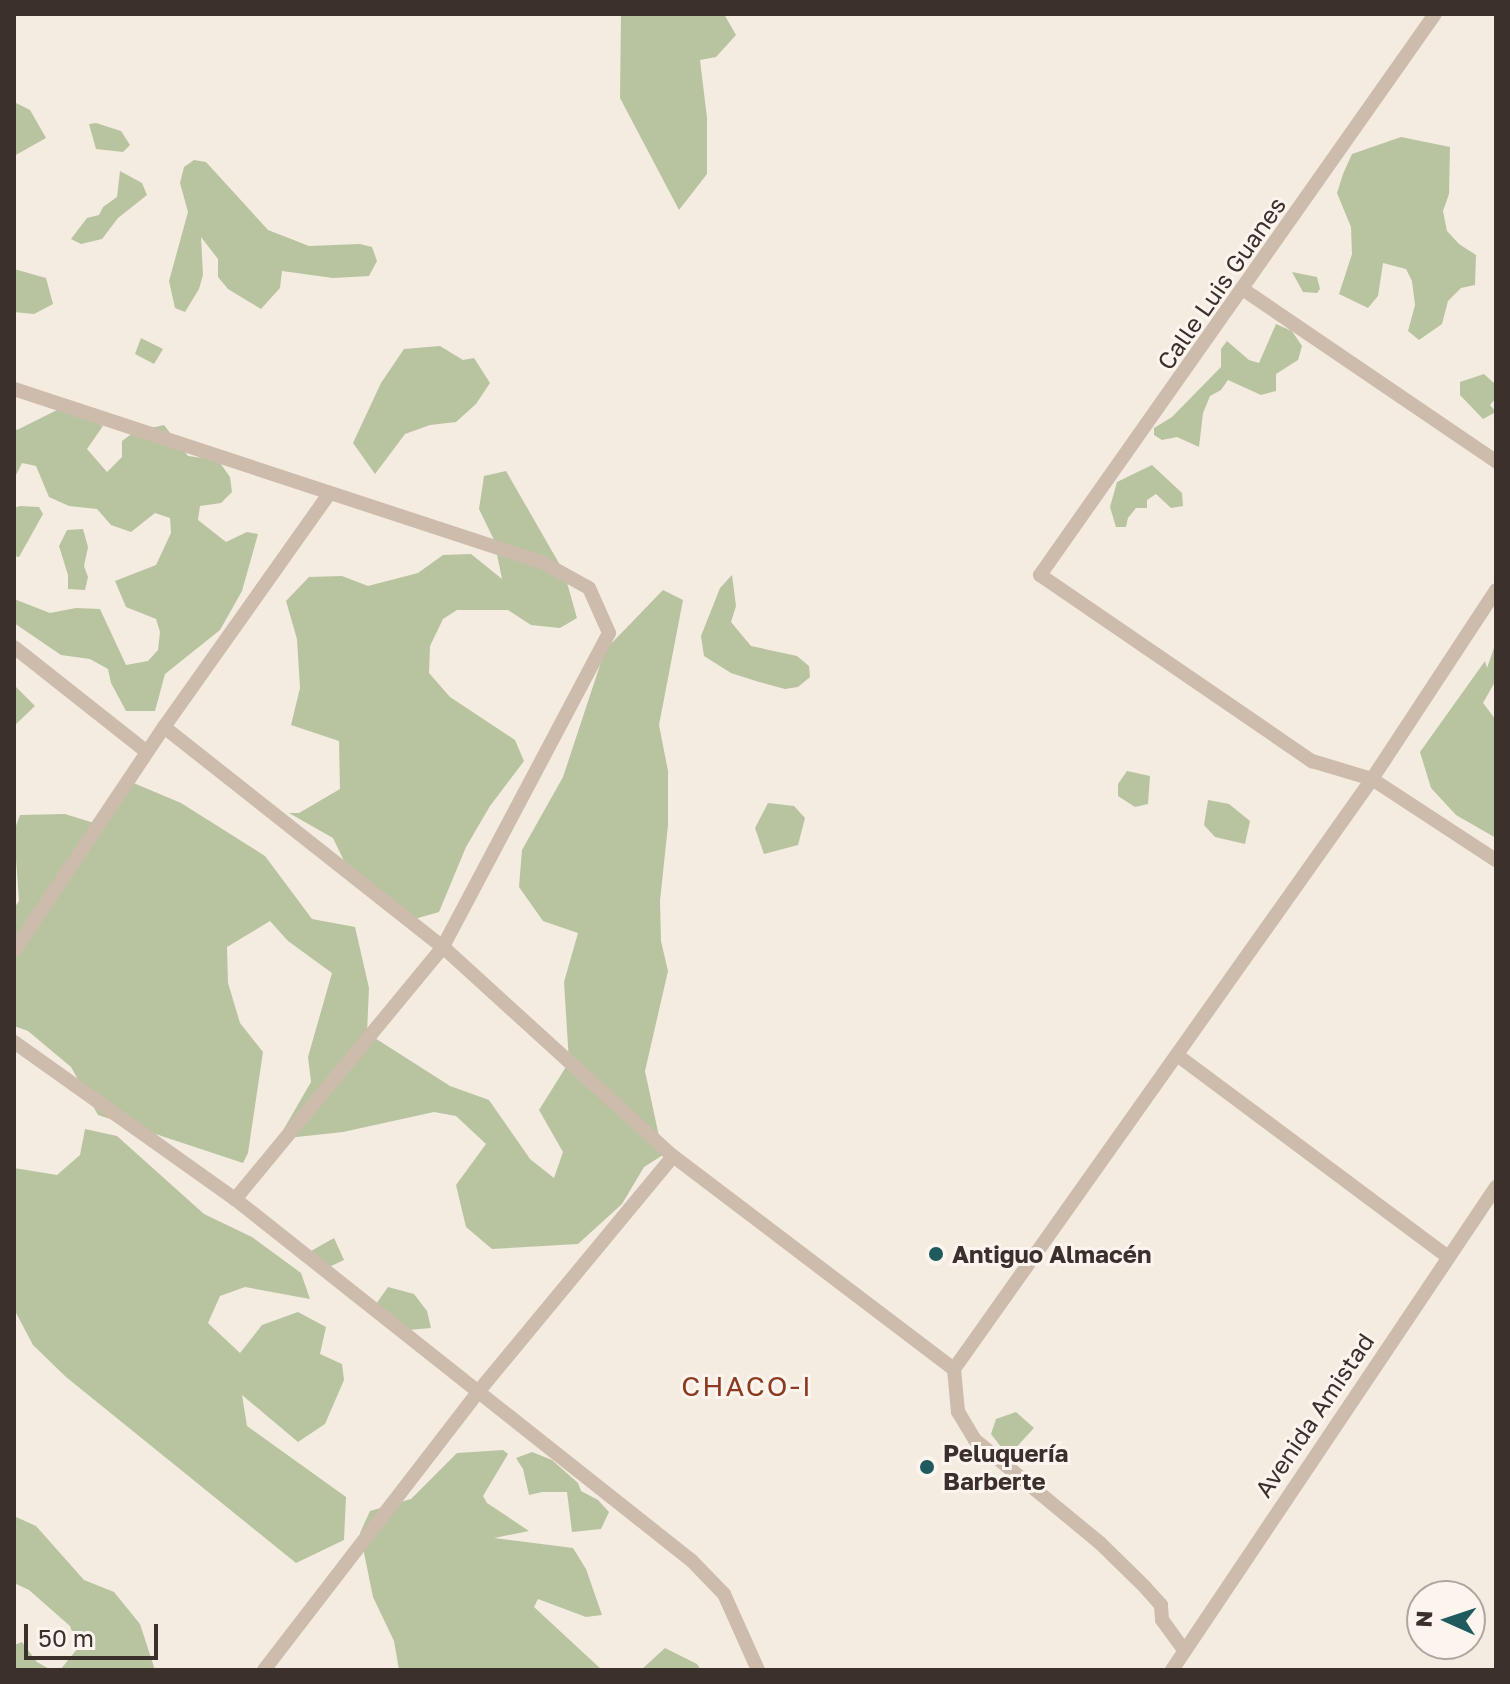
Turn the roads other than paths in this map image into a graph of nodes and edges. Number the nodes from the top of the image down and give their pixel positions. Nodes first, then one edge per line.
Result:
1 (1435, 14) edge
2 (1244, 290) junction
3 (14, 389) edge
4 (1496, 461) edge
5 (329, 494) junction
6 (1496, 590) edge
7 (14, 647) edge
8 (164, 727) junction
9 (147, 752) junction
10 (1372, 779) junction
11 (1496, 860) edge
12 (443, 947) junction
13 (14, 951) edge
14 (14, 1042) edge
15 (1177, 1055) junction
16 (673, 1156) junction
17 (1496, 1187) edge
18 (235, 1199) junction
19 (1447, 1256) junction
20 (954, 1369) junction
21 (478, 1392) junction
22 (1184, 1650) junction
23 (264, 1670) edge
24 (758, 1670) edge
25 (1172, 1670) edge

1 - 2 street, Calle Luis Guanes
2 - 4 street
2 - 10 street, Calle Luis Guanes
3 - 5 street
5 - 8 street
5 - 12 street
6 - 10 street
7 - 9 street
8 - 9 street
8 - 12 street
9 - 13 street
10 - 11 street
10 - 15 street
12 - 16 street
12 - 18 street
14 - 18 street
15 - 19 street
15 - 20 street
16 - 20 street
16 - 21 street
17 - 19 street, Avenida Amistad
18 - 21 street
19 - 22 street, Avenida Amistad
20 - 22 street
21 - 23 street
21 - 24 street
22 - 25 street, Avenida Amistad

